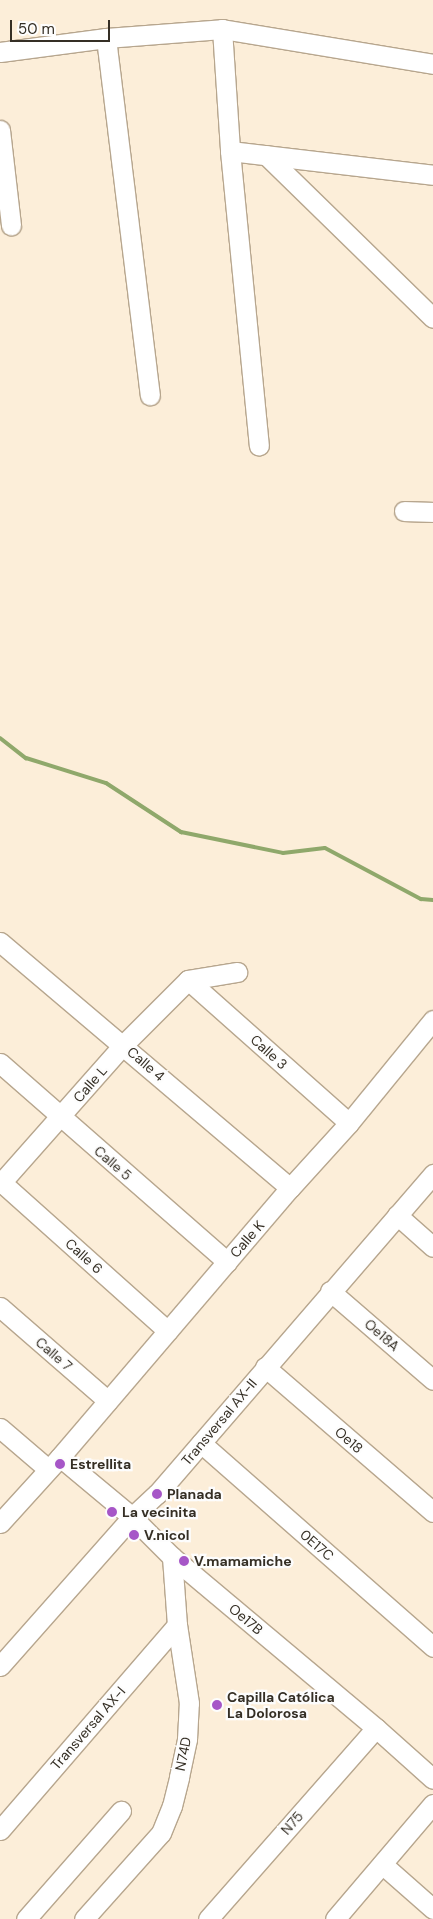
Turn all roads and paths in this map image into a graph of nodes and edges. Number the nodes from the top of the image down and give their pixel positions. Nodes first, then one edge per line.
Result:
1 (222, 29) junction
2 (106, 38) junction
3 (0, 52) edge
4 (433, 64) edge
5 (0, 130) edge
6 (230, 151) junction
7 (266, 155) junction
8 (433, 175) edge
9 (11, 225) dead end
10 (433, 318) edge
11 (150, 395) dead end
12 (259, 446) dead end
13 (404, 511) dead end
14 (433, 512) edge
15 (0, 942) edge
16 (237, 972) dead end
17 (188, 980) junction
18 (433, 1020) edge
19 (123, 1045) junction
20 (0, 1063) edge
21 (61, 1118) junction
22 (349, 1123) junction
23 (433, 1174) edge
24 (0, 1182) edge
25 (290, 1188) junction
26 (397, 1215) junction
27 (433, 1247) edge
28 (227, 1262) junction
29 (330, 1291) junction
30 (0, 1307) edge
31 (168, 1331) junction
32 (265, 1367) junction
33 (433, 1380) edge
34 (108, 1402) junction
35 (0, 1428) edge
36 (201, 1443) junction
37 (54, 1463) junction
38 (433, 1512) edge
39 (132, 1517) junction
40 (0, 1523) edge
41 (172, 1557) junction
42 (176, 1625) junction
43 (433, 1646) edge
44 (0, 1666) edge
45 (376, 1728) junction
46 (433, 1779) edge
47 (433, 1804) edge
48 (121, 1811) dead end
49 (0, 1830) edge
50 (382, 1864) junction
51 (433, 1908) edge
52 (26, 1919) edge
53 (84, 1919) edge
54 (208, 1919) edge
55 (335, 1919) edge

1 - 2 street
1 - 4 street
1 - 6 street
2 - 3 street
2 - 11 street
5 - 9 street
6 - 7 street
6 - 12 street
7 - 8 street
7 - 10 street
13 - 14 street
15 - 19 street, Calle 4
16 - 17 street
17 - 19 street, Calle L
17 - 22 street, Calle 3
18 - 22 street, Calle K
19 - 21 street, Calle L
19 - 25 street, Calle 4
20 - 21 street, Calle 5
21 - 24 street, Calle L
21 - 28 street, Calle 5
22 - 25 street, Calle K
23 - 26 street, Transversal AX-II
24 - 31 street, Calle 6
25 - 28 street, Calle K
26 - 27 street
26 - 29 street, Transversal AX-II
28 - 31 street, Calle K
29 - 32 street, Transversal AX-II
29 - 33 street, Oe18A
30 - 34 street, Calle 7
31 - 34 street, Calle K
32 - 36 street, Transversal AX-II
32 - 38 street, Oe18
34 - 37 street, Calle K
35 - 37 street, Oe17B
36 - 39 street, Transversal AX-II
36 - 43 street, 0E17C
37 - 39 street, Oe17B
37 - 40 street, Calle K
39 - 41 street, Oe17B
39 - 44 street, Transversal AX-II
41 - 42 street, N74D
41 - 45 street, Oe17B
42 - 49 street, Transversal AX-I
42 - 53 street, N74D
45 - 46 street, Oe17B
45 - 54 street, N75
47 - 50 street
48 - 52 street
50 - 51 street
50 - 55 street

